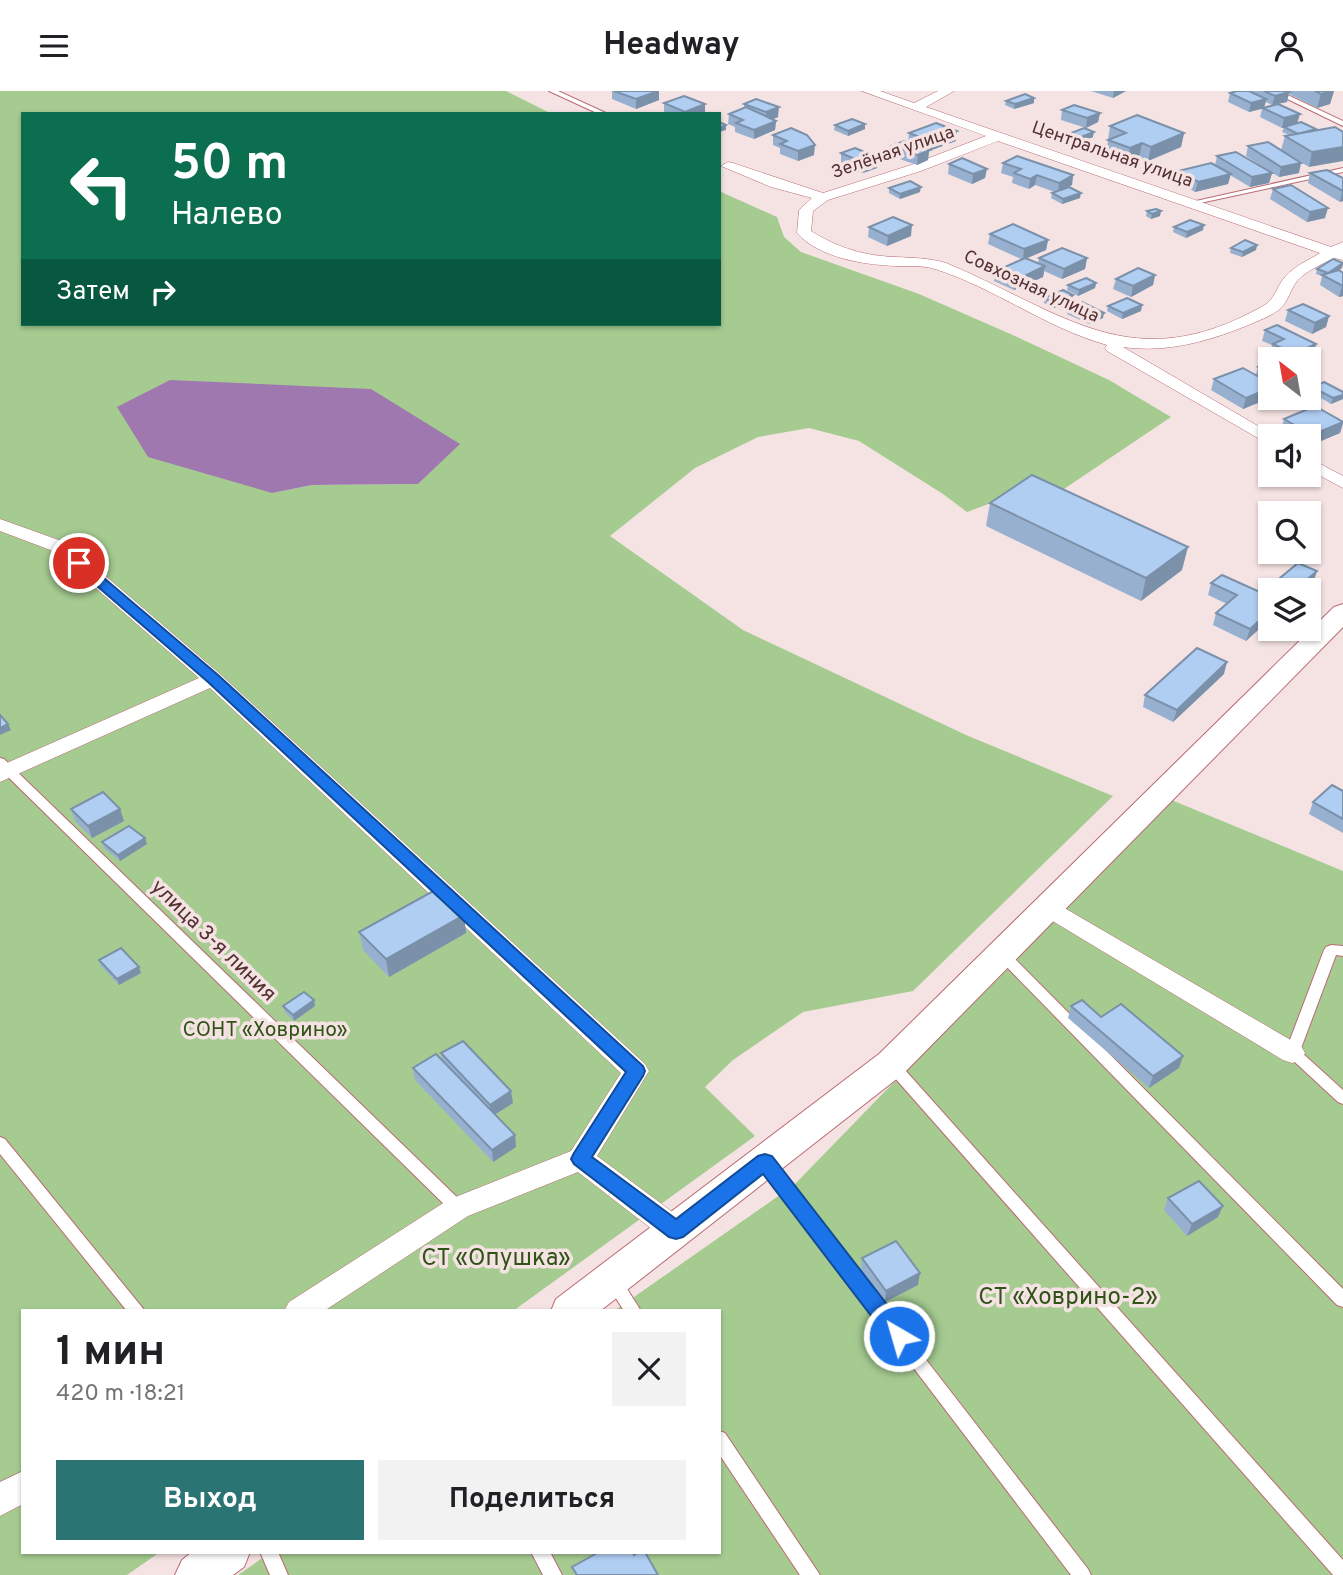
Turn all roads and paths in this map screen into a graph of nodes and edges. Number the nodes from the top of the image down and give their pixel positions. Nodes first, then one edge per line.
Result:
1 (552, 91) edge
2 (868, 91) edge
3 (948, 91) edge
4 (1275, 91) edge
5 (915, 107) junction
6 (600, 112) edge
7 (1343, 124) edge
8 (998, 136) junction
9 (723, 164) edge
10 (1343, 170) edge
11 (823, 197) junction
12 (1191, 203) junction
13 (1340, 251) edge
14 (1100, 340) junction
15 (1258, 433) edge
16 (1321, 470) edge
17 (1343, 483) edge
18 (0, 525) edge
19 (1343, 612) edge
20 (213, 679) junction
21 (3, 769) edge
22 (1049, 908) junction
23 (1343, 951) edge
24 (1003, 955) junction
25 (1292, 1052) junction
26 (891, 1064) junction
27 (1343, 1098) edge
28 (0, 1143) edge
29 (581, 1159) junction
30 (765, 1162) junction
31 (458, 1208) junction
32 (676, 1231) junction
33 (613, 1281) junction
34 (1343, 1300) edge
35 (135, 1309) edge
36 (302, 1309) edge
37 (573, 1309) edge
38 (632, 1309) edge
39 (721, 1442) edge
40 (21, 1487) edge
41 (0, 1500) edge
42 (226, 1554) edge
43 (270, 1554) edge
44 (541, 1554) edge
45 (1343, 1573) edge
46 (197, 1575) edge
47 (279, 1575) edge
48 (553, 1575) edge
49 (811, 1575) edge
50 (1082, 1575) edge

1 - 6 lane
2 - 5 street, Центральная улица
3 - 5 street
4 - 7 lane
5 - 8 street, Центральная улица
8 - 11 street, Зелёная улица
8 - 12 street, Центральная улица
9 - 11 street, Зелёная улица
10 - 12 lane
11 - 14 street, Совхозная улица
12 - 13 street, Центральная улица
13 - 14 street, Совхозная улица
14 - 15 street
16 - 17 street
18 - 20 street
19 - 22 street
20 - 21 street
20 - 29 street
21 - 31 lane, улица 3-я линия
22 - 24 street
22 - 25 street
23 - 25 lane
24 - 26 street
24 - 34 lane
25 - 27 lane
26 - 30 street
26 - 45 lane
28 - 35 lane
29 - 31 street
29 - 32 street
30 - 32 street
30 - 50 lane
31 - 36 street
32 - 33 street
33 - 37 street
33 - 38 lane
39 - 49 lane
40 - 41 street
42 - 46 street
43 - 47 lane
44 - 48 lane

